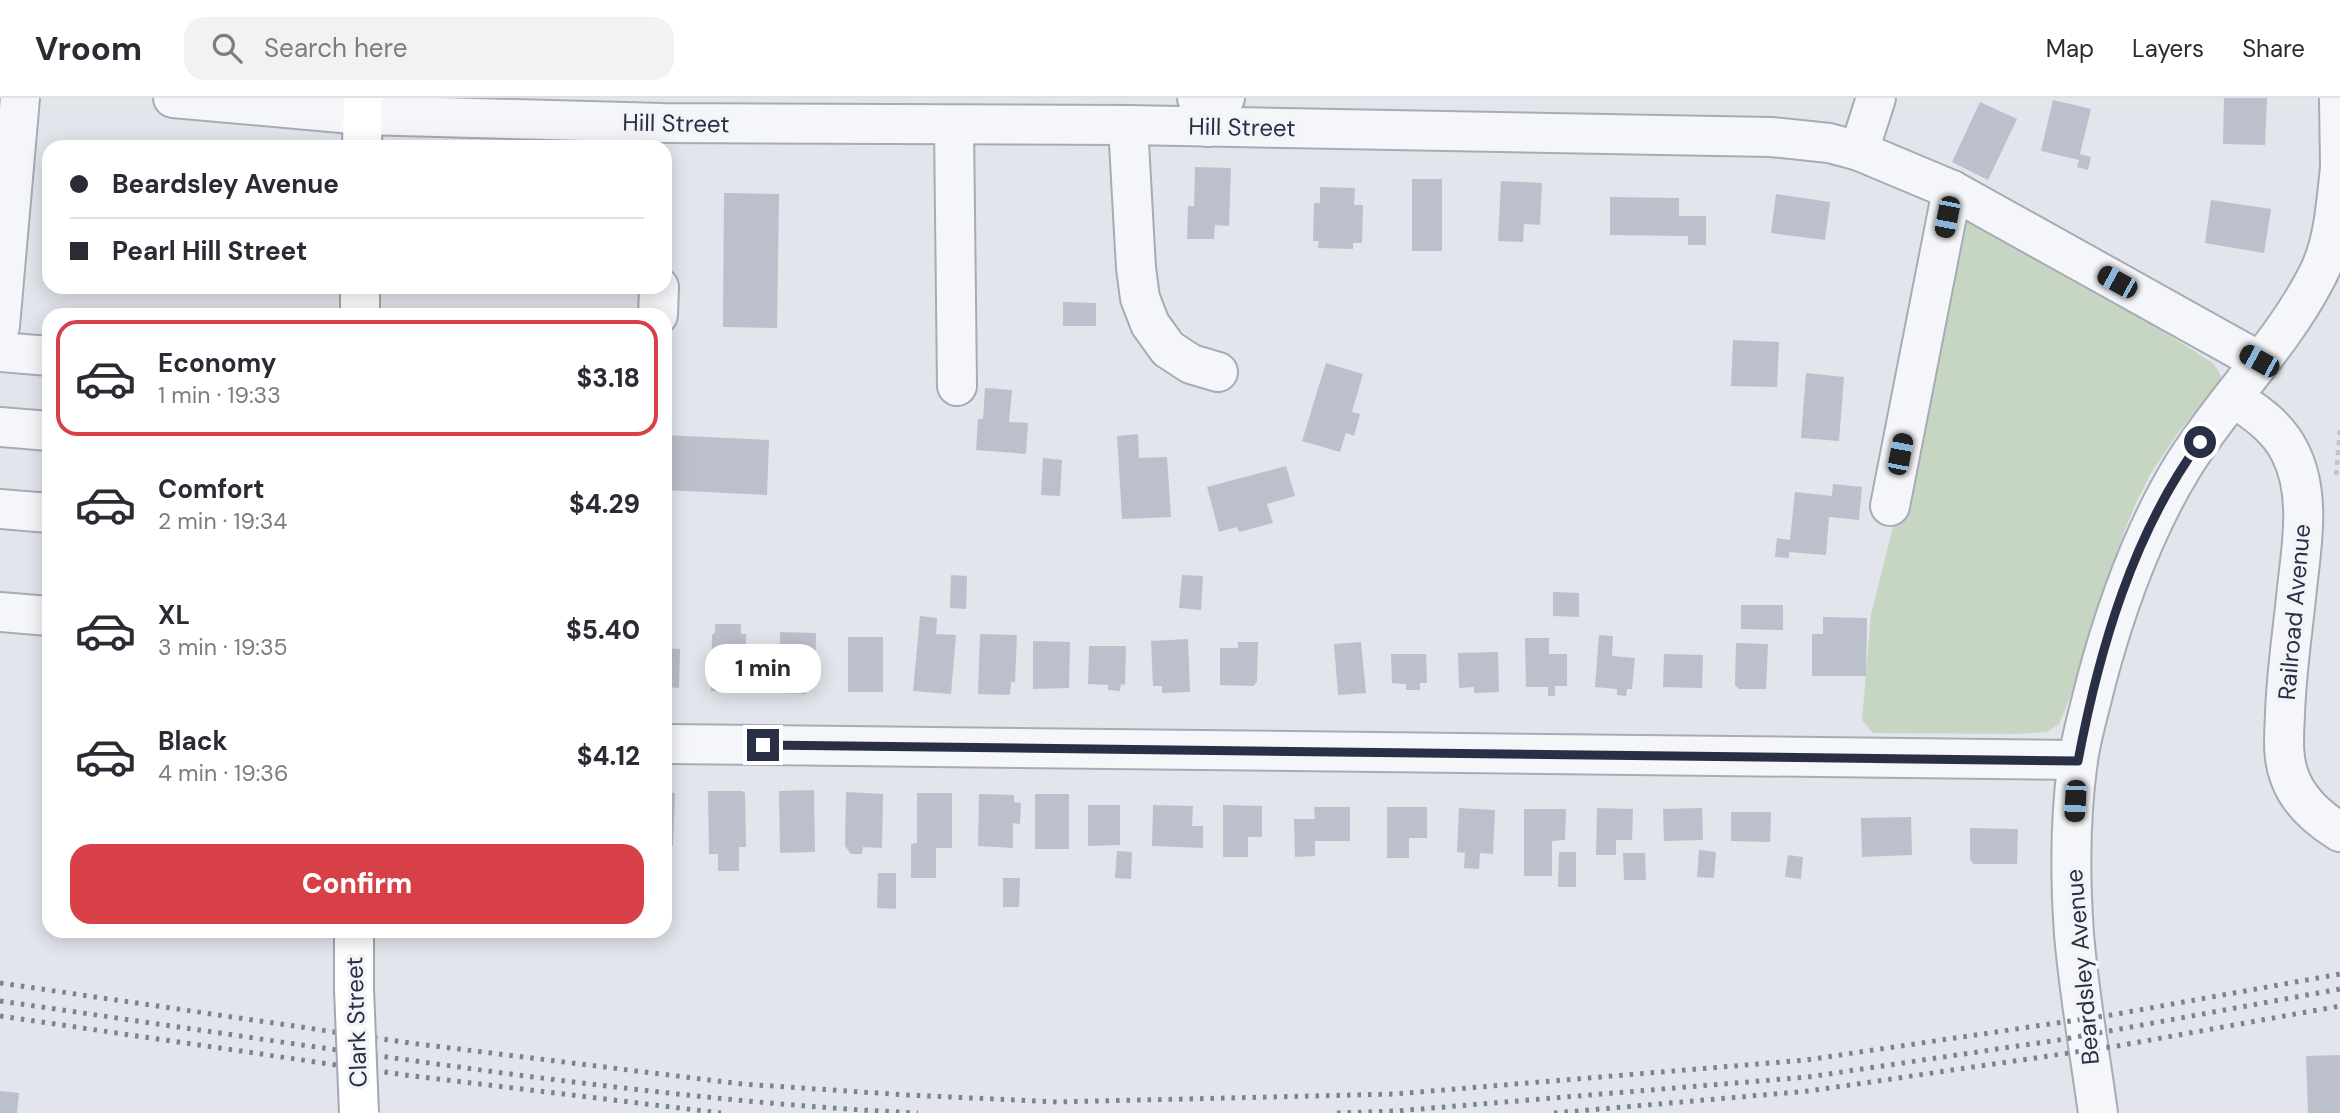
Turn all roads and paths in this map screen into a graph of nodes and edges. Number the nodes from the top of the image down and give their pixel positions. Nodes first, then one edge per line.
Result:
1 (20, 98) edge
2 (173, 98) edge
3 (1876, 98) edge
4 (2339, 98) edge
5 (1210, 108) edge
6 (362, 120) edge
7 (1128, 125) junction
8 (954, 126) junction
9 (662, 135) edge
10 (1859, 150) junction
11 (8, 157) edge
12 (2340, 167) edge
13 (1952, 190) junction
14 (4, 246) edge
15 (0, 326) edge
16 (0, 352) edge
17 (42, 355) edge
18 (2259, 361) junction
19 (1218, 372) dead end
20 (957, 386) dead end
21 (2233, 397) junction
22 (0, 427) edge
23 (42, 430) edge
24 (1890, 506) dead end
25 (0, 509) edge
26 (42, 512) edge
27 (0, 612) edge
28 (42, 615) edge
29 (672, 744) edge
30 (2078, 761) junction
31 (2340, 832) edge
32 (354, 938) edge
33 (359, 1113) edge
34 (2098, 1113) edge

1 - 11 street
2 - 6 street, Hill Street
3 - 10 street
4 - 12 street, Beardsley Avenue
5 - 7 street, Hill Street
5 - 10 street, Hill Street
6 - 9 street, Hill Street
7 - 8 street, Hill Street
7 - 19 street
8 - 9 street, Hill Street
8 - 20 street
10 - 13 street, Hill Street
11 - 14 street
12 - 18 street, Beardsley Avenue
13 - 18 street, Hill Street
13 - 24 street
14 - 15 street
16 - 17 street
18 - 21 street, Beardsley Avenue
21 - 30 street, Beardsley Avenue
21 - 31 street, Railroad Avenue
22 - 23 street
25 - 26 street
27 - 28 street
29 - 30 street
30 - 34 street, Beardsley Avenue
32 - 33 main road, Clark Street, bridge

